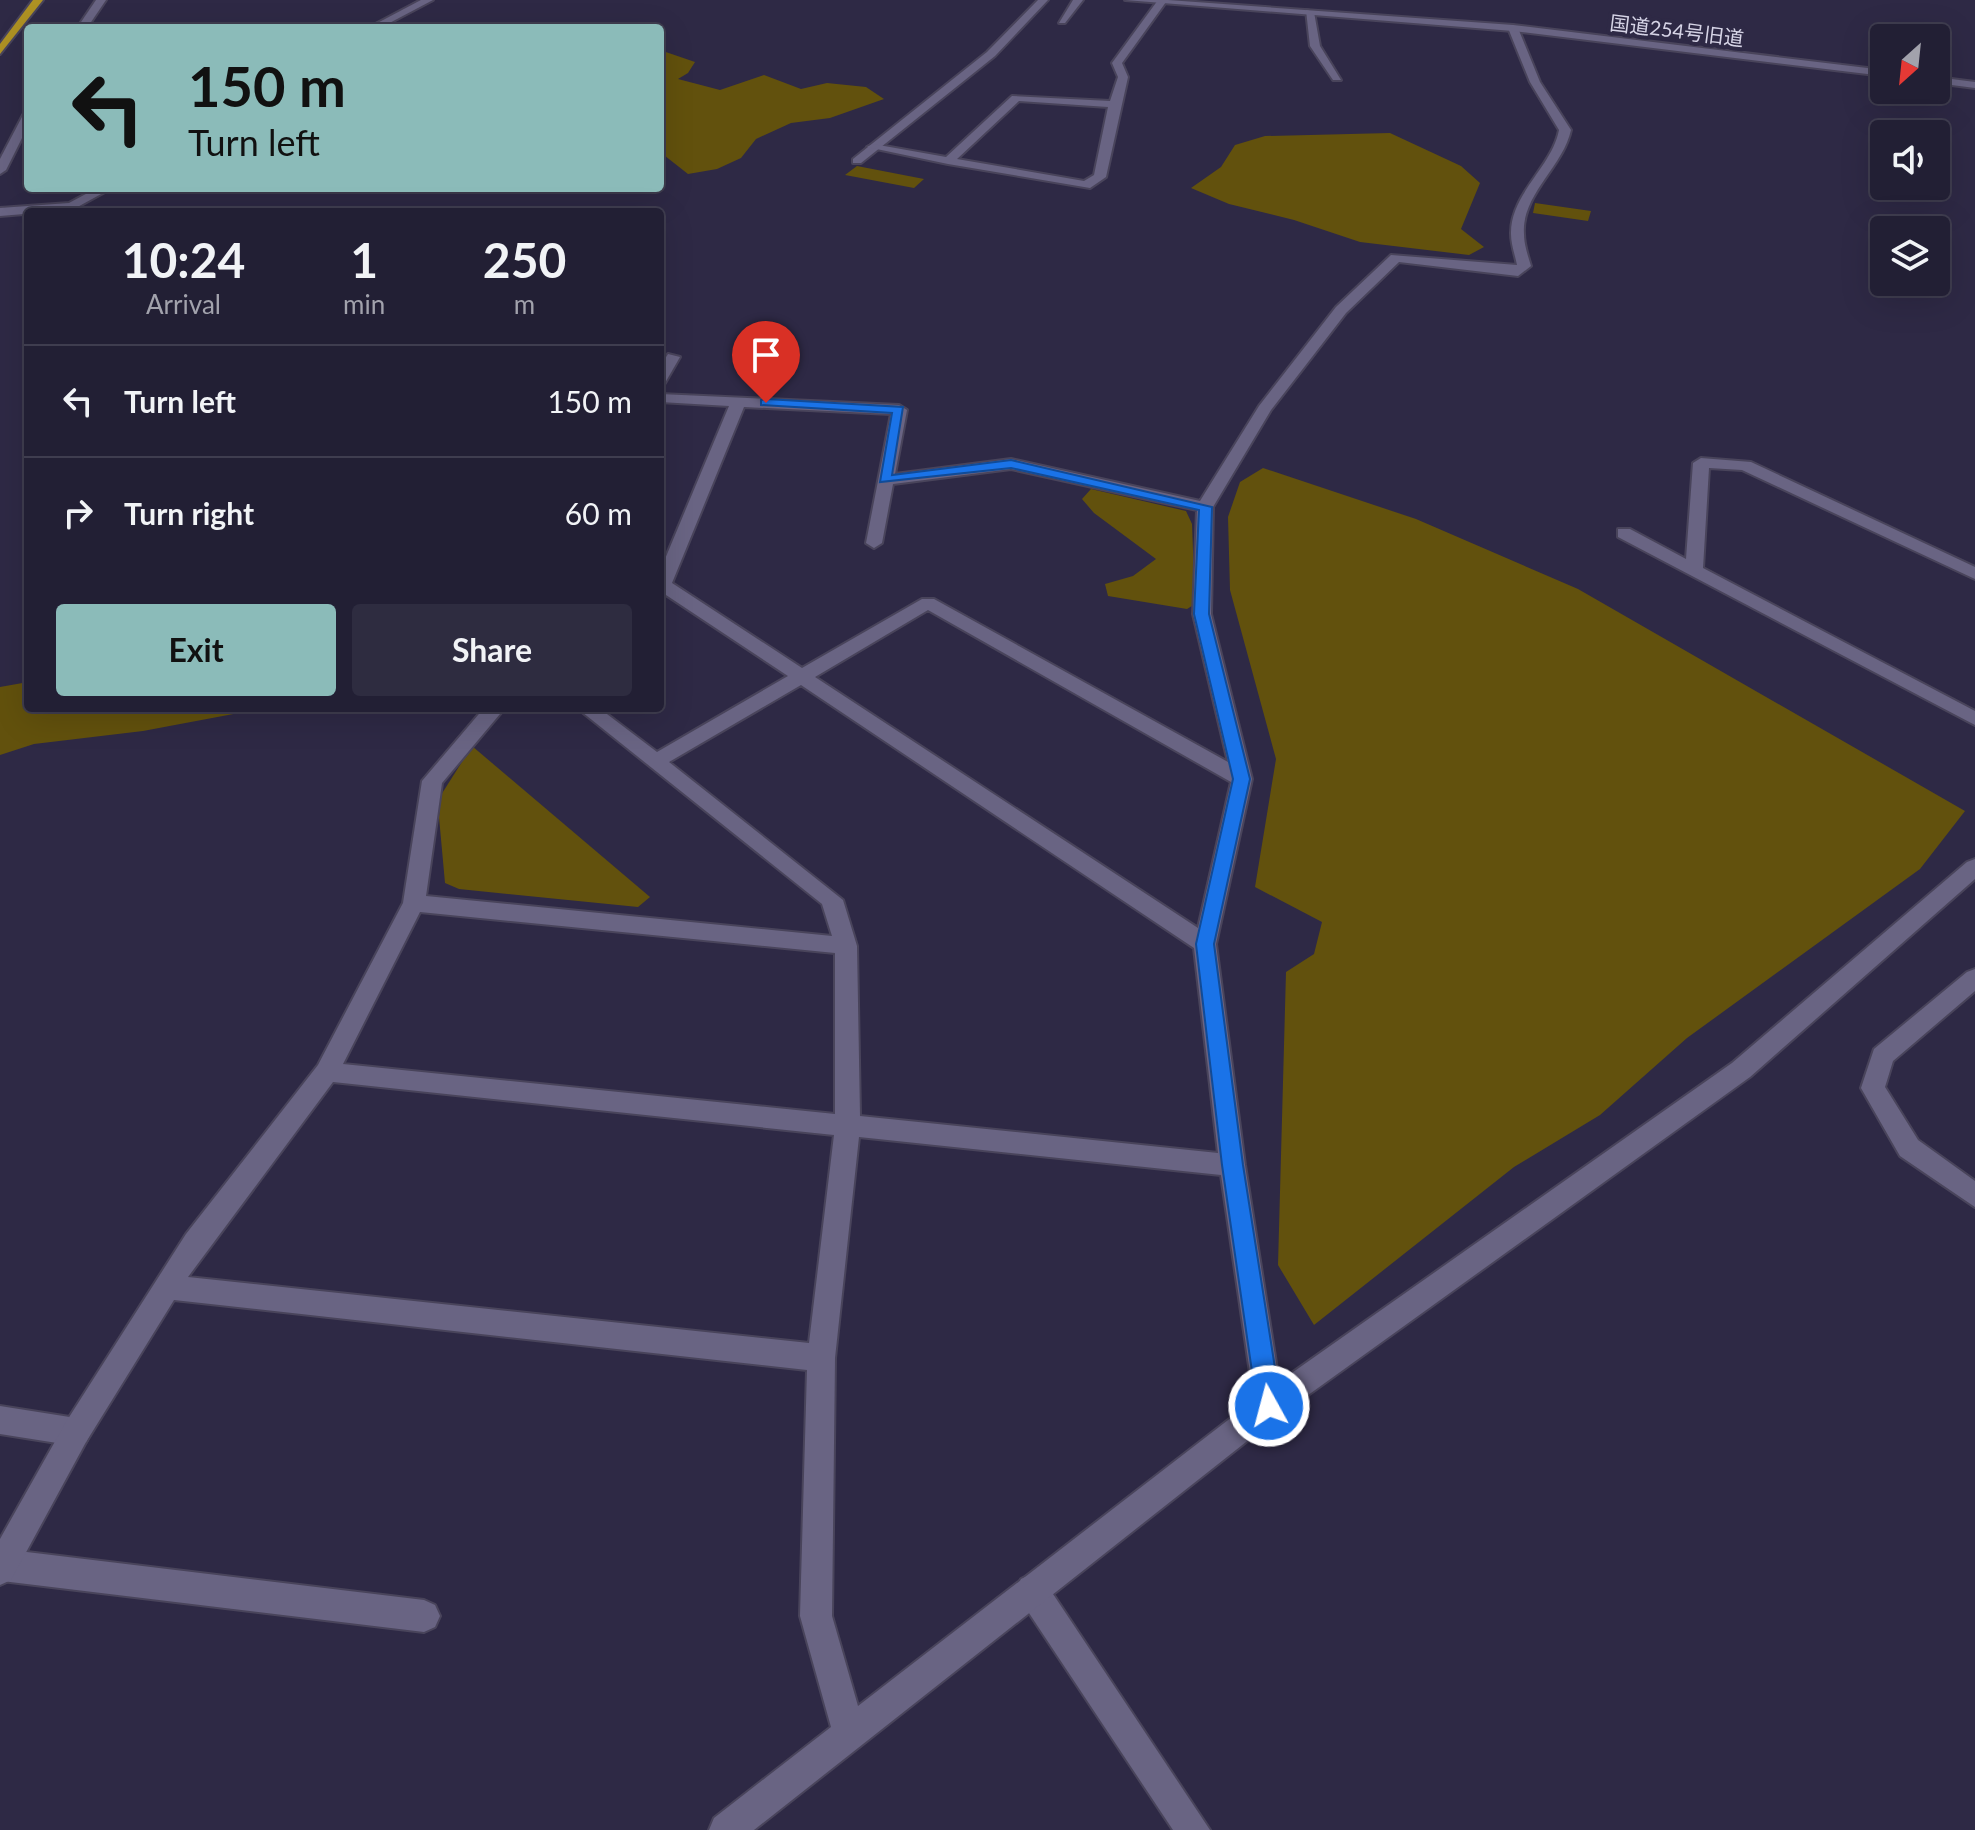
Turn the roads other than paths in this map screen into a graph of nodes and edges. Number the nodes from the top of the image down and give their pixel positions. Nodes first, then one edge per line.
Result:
1 (38, 0) edge
2 (102, 0) edge
3 (428, 0) edge
4 (1043, 0) edge
5 (1078, 0) edge
6 (1130, 0) edge
7 (1161, 2) junction
8 (1309, 12) junction
9 (1062, 21) dead end
10 (85, 24) edge
11 (381, 24) edge
12 (1513, 28) junction
13 (0, 51) edge
14 (1870, 71) edge
15 (1337, 78) dead end
16 (1950, 82) edge
17 (1975, 85) edge
18 (1114, 104) junction
19 (24, 123) edge
20 (873, 147) junction
21 (857, 161) dead end
22 (948, 161) junction
23 (0, 170) edge
24 (98, 192) edge
25 (48, 208) edge
26 (24, 210) edge
27 (0, 212) edge
28 (673, 357) dead end
29 (664, 373) edge
30 (664, 398) edge
31 (739, 401) junction
32 (884, 480) junction
33 (1205, 507) junction
34 (1624, 533) dead end
35 (874, 543) dead end
36 (1694, 571) junction
37 (1975, 574) edge
38 (664, 577) edge
39 (664, 586) edge
40 (803, 674) junction
41 (492, 712) edge
42 (592, 712) edge
43 (1975, 719) edge
44 (655, 762) junction
45 (1242, 779) junction
46 (1975, 867) edge
47 (414, 903) junction
48 (1205, 944) junction
49 (846, 946) junction
50 (1975, 978) edge
51 (327, 1072) junction
52 (848, 1126) junction
53 (1232, 1165) junction
54 (1975, 1196) edge
55 (169, 1287) junction
56 (821, 1358) junction
57 (1269, 1406) junction
58 (0, 1420) edge
59 (76, 1432) junction
60 (1, 1567) edge
61 (1032, 1590) junction
62 (424, 1616) dead end
63 (849, 1734) junction
64 (726, 1830) edge
65 (1193, 1830) edge

1 - 13 highway
2 - 10 street
3 - 11 street
4 - 20 street
5 - 9 street
6 - 7 street, 国道254号旧道
7 - 8 street, 国道254号旧道
7 - 18 street
8 - 12 street, 国道254号旧道
8 - 15 street
12 - 14 street, 国道254号旧道
12 - 33 street
16 - 17 street
18 - 22 street
18 - 22 street
19 - 23 street
20 - 21 street
20 - 22 street
24 - 25 street
26 - 27 street
28 - 29 street
30 - 31 street
31 - 32 street
31 - 38 street
32 - 33 street
32 - 35 street
33 - 45 street
34 - 36 street
36 - 37 street
36 - 43 street
39 - 40 street
40 - 44 street
40 - 45 street
40 - 48 street
41 - 47 street
42 - 44 street
44 - 49 street
45 - 48 street
46 - 57 street
47 - 49 street
47 - 51 street
48 - 53 street
49 - 52 street
50 - 54 street
51 - 52 street
51 - 55 street
52 - 53 street
52 - 56 street
53 - 57 street
55 - 56 street
55 - 59 street
56 - 63 street
57 - 61 street
58 - 59 street
59 - 60 street
60 - 62 street
61 - 63 street
61 - 65 street
63 - 64 street

